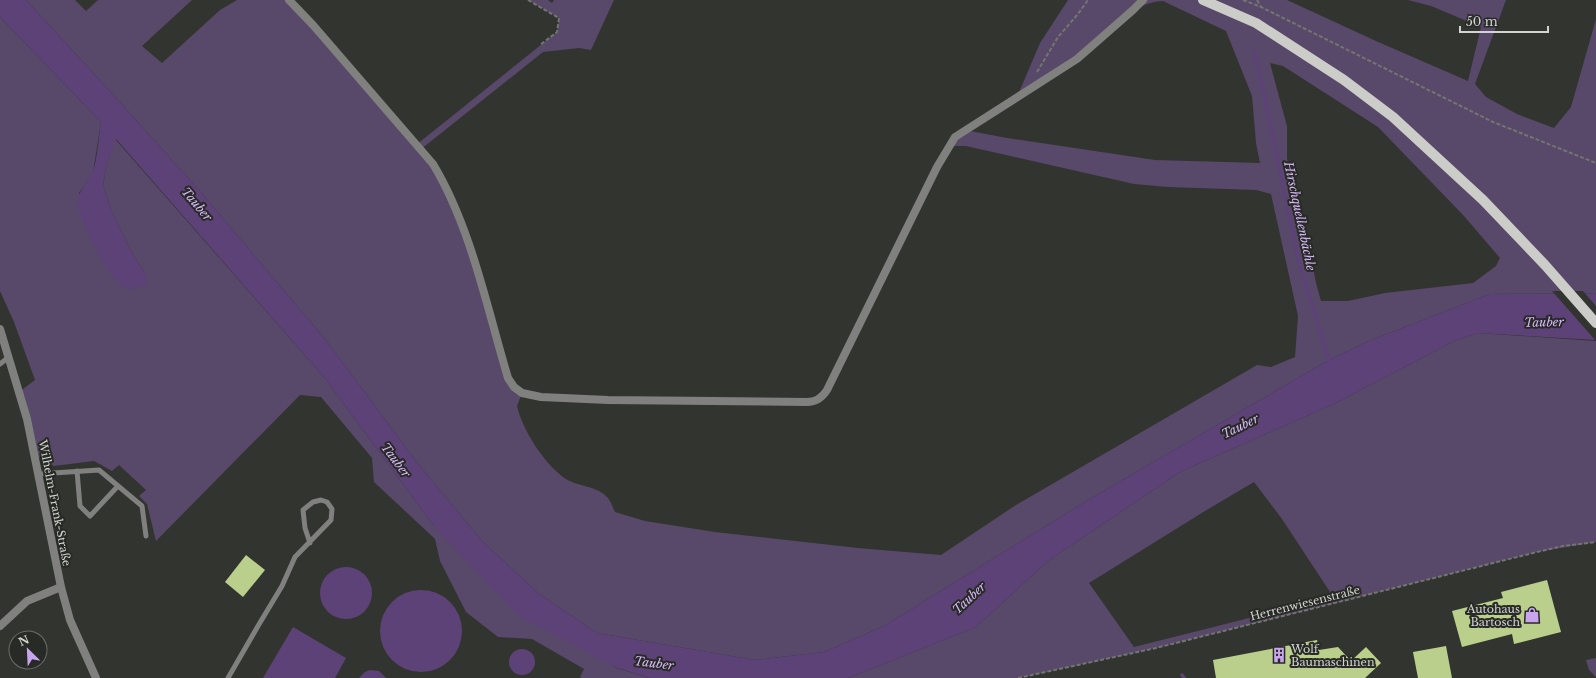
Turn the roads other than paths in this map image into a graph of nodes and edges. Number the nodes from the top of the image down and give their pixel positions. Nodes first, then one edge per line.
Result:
1 (289, 0) edge
2 (1143, 0) edge
3 (1203, 0) edge
4 (1596, 323) edge
5 (0, 329) edge
6 (9, 357) junction
7 (0, 364) edge
8 (77, 471) junction
9 (38, 474) junction
10 (118, 486) junction
11 (146, 536) dead end
12 (310, 543) junction
13 (61, 587) junction
14 (0, 626) edge
15 (96, 678) edge
16 (228, 678) edge

1 - 2 street
3 - 4 main road
5 - 6 street, Wilhelm-Frank-Straße
6 - 7 lane
6 - 9 street, Wilhelm-Frank-Straße
8 - 9 lane
8 - 10 lane
8 - 10 lane
9 - 13 street, Wilhelm-Frank-Straße
10 - 11 lane
12 - 12 lane
12 - 16 lane
13 - 14 street
13 - 15 street, Wilhelm-Frank-Straße

